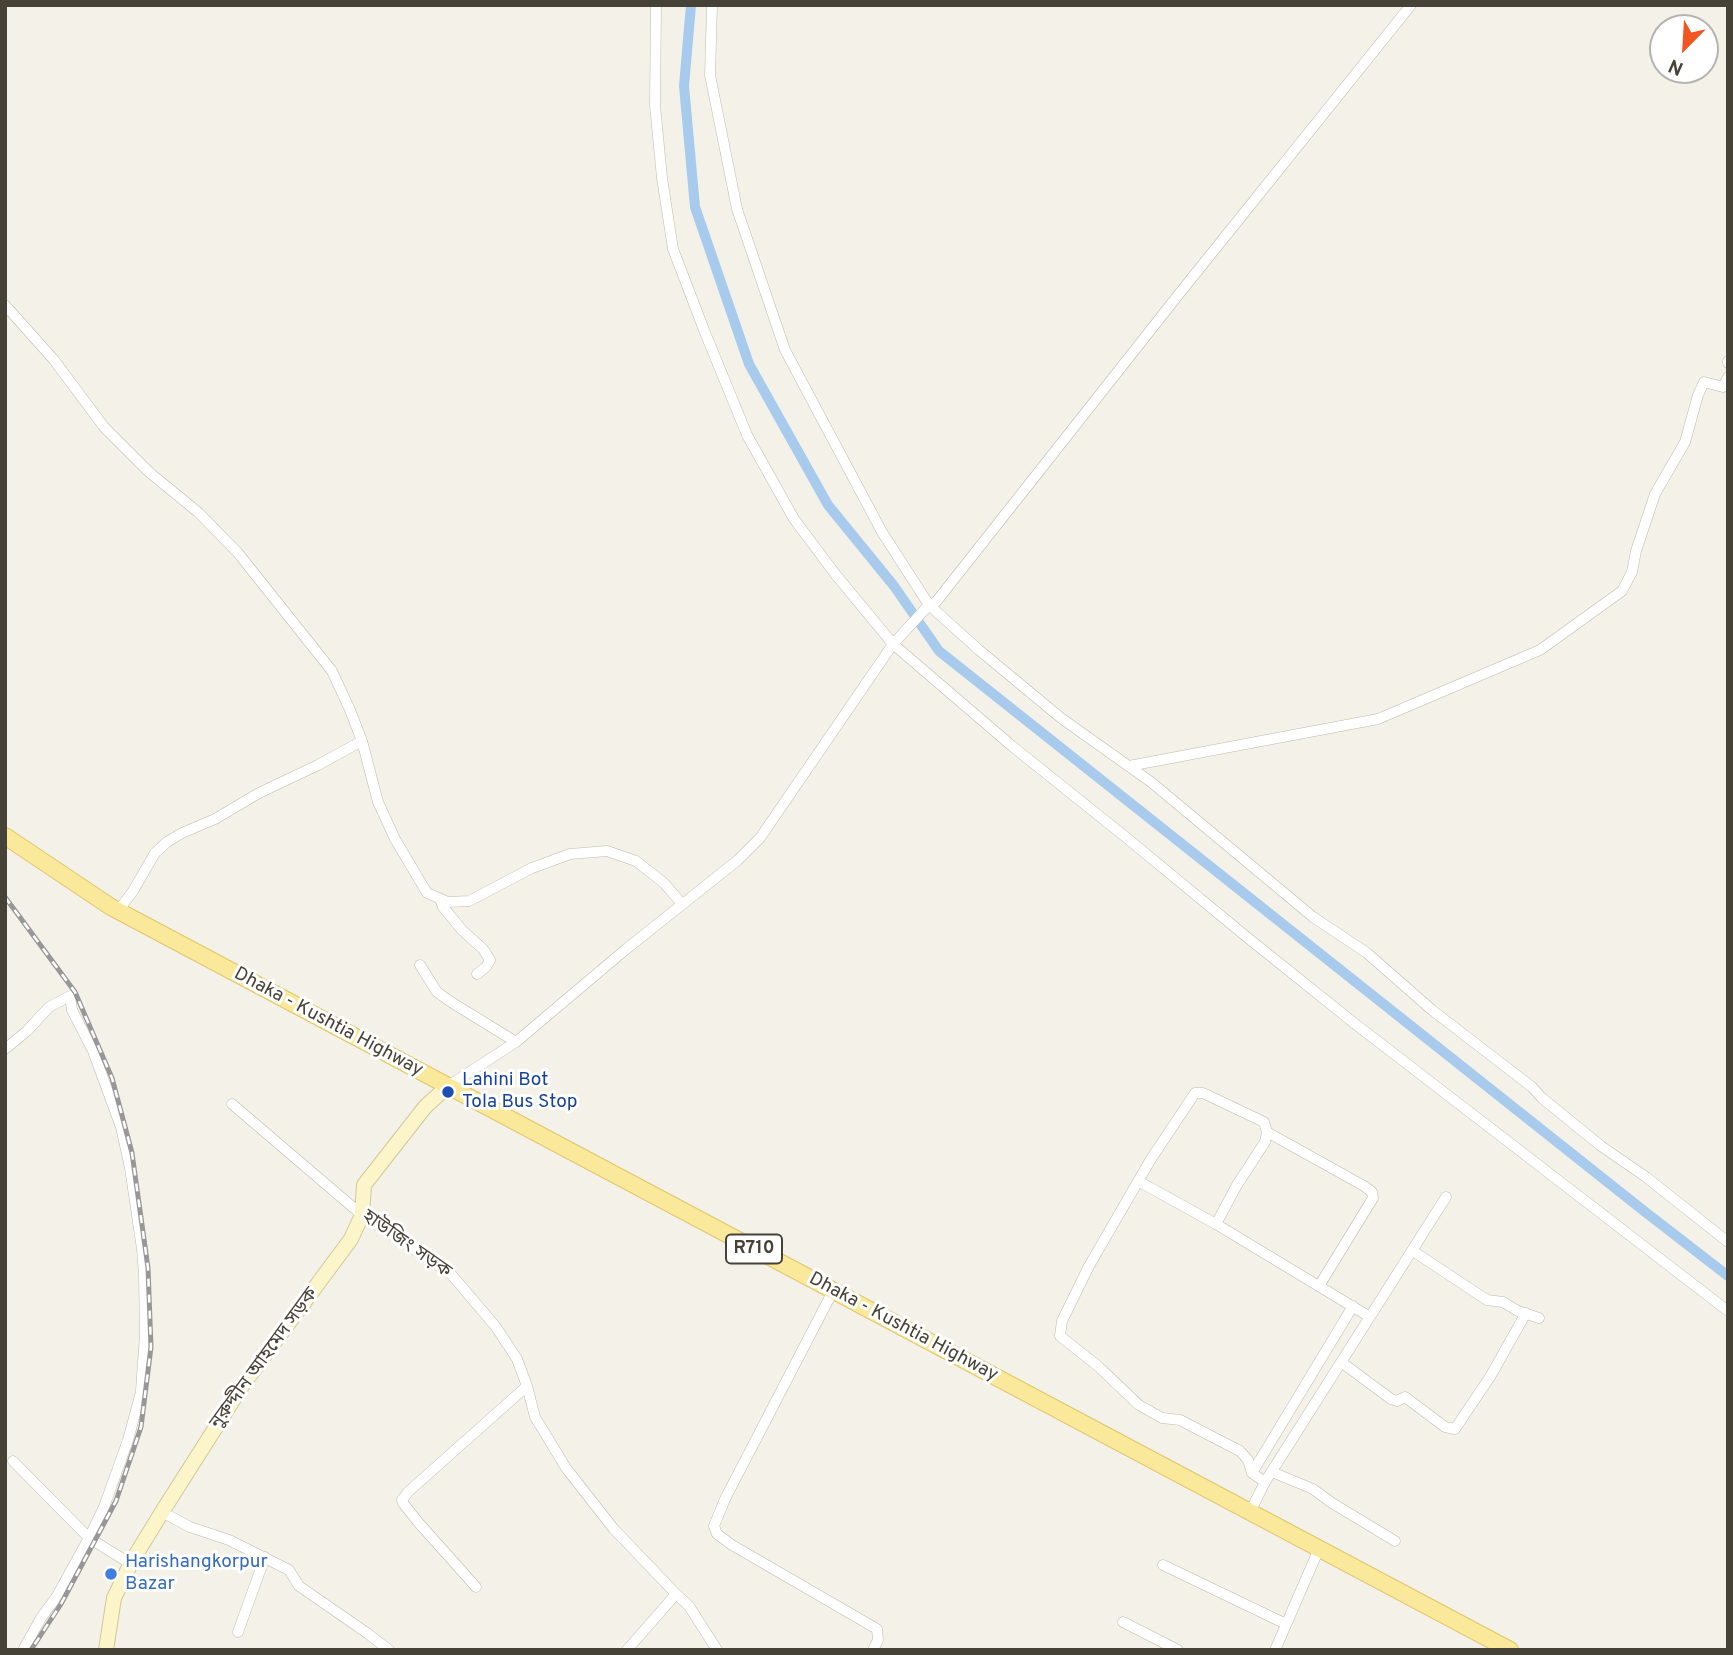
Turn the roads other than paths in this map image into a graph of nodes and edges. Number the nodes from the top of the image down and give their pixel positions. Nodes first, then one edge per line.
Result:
1 (656, 5) edge
2 (712, 5) edge
3 (1411, 5) edge
4 (5, 304) edge
5 (1728, 377) edge
6 (929, 605) junction
7 (893, 644) junction
8 (362, 741) junction
9 (1129, 766) junction
10 (5, 836) edge
11 (440, 899) junction
12 (682, 904) junction
13 (118, 911) junction
14 (420, 965) dead end
15 (477, 974) dead end
16 (516, 1042) junction
17 (5, 1049) edge
18 (447, 1086) junction
19 (232, 1104) dead end
20 (1267, 1132) junction
21 (1138, 1181) junction
22 (1446, 1197) dead end
23 (362, 1215) junction
24 (1216, 1224) junction
25 (1728, 1242) edge
26 (1413, 1251) junction
27 (1319, 1286) junction
28 (833, 1291) junction
29 (1353, 1306) junction
30 (1728, 1311) edge
31 (1526, 1313) junction
32 (1370, 1317) junction
33 (1539, 1318) dead end
34 (1341, 1362) junction
35 (527, 1386) junction
36 (13, 1461) dead end
37 (1272, 1472) junction
38 (1252, 1473) junction
39 (1265, 1482) junction
40 (162, 1512) junction
41 (1250, 1513) junction
42 (89, 1538) junction
43 (1395, 1541) dead end
44 (1319, 1549) junction
45 (265, 1557) junction
46 (131, 1564) junction
47 (1163, 1565) dead end
48 (476, 1587) dead end
49 (676, 1594) junction
50 (1123, 1622) dead end
51 (1286, 1624) junction
52 (238, 1632) dead end
53 (23, 1650) edge
54 (106, 1650) edge
55 (388, 1650) edge
56 (627, 1650) edge
57 (717, 1650) edge
58 (873, 1650) edge
59 (1178, 1650) edge
60 (1275, 1650) edge
61 (1510, 1650) edge

1 - 7 street
2 - 6 street
3 - 6 street
4 - 8 street
5 - 9 street
6 - 7 street
6 - 9 street
7 - 12 street
7 - 30 street
8 - 11 street
8 - 13 street
9 - 25 street
10 - 13 main road, Dhaka - Kushtia Highway / R710
11 - 12 street
11 - 15 street
12 - 16 street
13 - 18 main road, Dhaka - Kushtia Highway / R710
14 - 16 street
16 - 18 street
17 - 42 street
18 - 23 main road, নুরুদ্দীন আহমেদ সড়ক
18 - 28 main road, Dhaka - Kushtia Highway / R710
19 - 23 street, হাউজিং সড়ক
20 - 21 street
20 - 24 street
20 - 27 street
21 - 24 street
21 - 38 street
22 - 26 street
23 - 35 street, হাউজিং সড়ক
23 - 40 main road, নুরুদ্দীন আহমেদ সড়ক
24 - 27 street
26 - 31 street
26 - 32 street
27 - 29 street
28 - 41 main road, Dhaka - Kushtia Highway / R710
28 - 58 street
29 - 32 street
29 - 38 street
31 - 33 street
31 - 34 street
32 - 34 street
34 - 37 street
35 - 48 street
35 - 49 street, হাউজিং সড়ক
36 - 42 street
37 - 39 street
37 - 43 street
38 - 39 street
39 - 41 street
40 - 45 street
40 - 46 main road, নুরুদ্দীন আহমেদ সড়ক
41 - 44 main road, Dhaka - Kushtia Highway / R710
42 - 46 street
42 - 53 street
44 - 51 street
44 - 61 main road, Dhaka - Kushtia Highway / R710
45 - 52 street
45 - 55 street
46 - 54 main road, নুরুদ্দীন আহমেদ সড়ক
47 - 51 street
49 - 56 street
49 - 57 street, হাউজিং সড়ক
50 - 59 street
51 - 60 street

